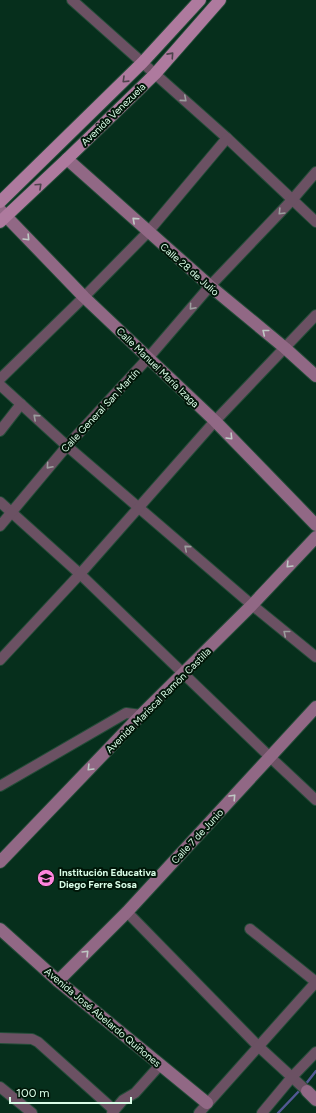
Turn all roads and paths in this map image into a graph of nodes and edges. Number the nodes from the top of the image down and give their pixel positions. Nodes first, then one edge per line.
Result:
1 (72, 0) edge
2 (200, 0) edge
3 (220, 0) edge
4 (142, 63) junction
5 (154, 74) junction
6 (227, 138) junction
7 (67, 159) junction
8 (316, 172) edge
9 (292, 200) junction
10 (0, 202) edge
11 (2, 216) edge
12 (316, 222) edge
13 (148, 232) junction
14 (210, 286) junction
15 (84, 297) junction
16 (316, 315) edge
17 (285, 348) junction
18 (149, 358) junction
19 (316, 376) edge
20 (0, 380) edge
21 (0, 385) edge
22 (22, 404) junction
23 (214, 421) junction
24 (0, 431) edge
25 (67, 446) junction
26 (0, 502) edge
27 (139, 507) junction
28 (11, 513) junction
29 (316, 525) edge
30 (0, 526) edge
31 (316, 537) edge
32 (80, 574) junction
33 (252, 605) junction
34 (316, 658) edge
35 (0, 660) edge
36 (183, 674) junction
37 (316, 707) edge
38 (142, 715) junction
39 (270, 757) junction
40 (0, 786) edge
41 (316, 800) edge
42 (0, 862) edge
43 (127, 912) junction
44 (0, 928) edge
45 (250, 929) dead end
46 (58, 981) junction
47 (316, 982) edge
48 (0, 1038) edge
49 (258, 1046) junction
50 (316, 1052) edge
51 (160, 1065) junction
52 (294, 1079) junction
53 (0, 1087) edge
54 (307, 1091) joint
55 (316, 1100) edge
56 (207, 1103) junction
57 (113, 1112) edge
58 (32, 1113) edge
59 (199, 1113) edge
60 (262, 1113) edge

1 - 4 street
2 - 4 main road, Avenida Venezuela
5 -> 3 main road, Avenida Venezuela
4 - 5 street
4 -> 10 main road, Avenida Venezuela
5 -> 6 street
5 - 7 main road, Avenida Venezuela
6 - 9 street
6 - 13 street
11 -> 7 main road, Avenida Venezuela
13 -> 7 street, Calle 28 de Julio
8 - 9 street, Calle General San Martín
9 - 12 street
9 -> 14 street, Calle General San Martín
11 -> 15 street, Calle Manuel María Izaga
13 - 14 street, Calle 28 de Julio
13 - 15 street
17 -> 14 street, Calle 28 de Julio
14 -> 18 street, Calle General San Martín
15 - 18 street, Calle Manuel María Izaga
15 - 20 street
16 - 17 street
17 - 19 street, Calle 28 de Julio
17 - 23 street
18 - 23 street, Calle Manuel María Izaga
18 - 25 street, Calle General San Martín
21 - 22 street
22 - 24 street
25 -> 22 street
23 - 27 street
23 -> 29 street, Calle Manuel María Izaga
25 - 27 street
25 -> 28 street, Calle General San Martín
26 - 28 street
27 - 32 street
33 -> 27 street
28 - 30 street, Calle General San Martín
28 - 32 street
31 -> 33 street, Avenida Mariscal Ramón Castilla
32 - 35 street
32 - 36 street
34 -> 33 street
33 - 36 street, Avenida Mariscal Ramón Castilla
36 - 38 street, Avenida Mariscal Ramón Castilla
36 - 39 street
37 - 39 street, Calle 7 de Junio
38 - 40 street
38 -> 42 street, Avenida Mariscal Ramón Castilla
39 - 41 street
43 -> 39 street, Calle 7 de Junio
46 -> 43 street, Calle 7 de Junio
43 - 49 street
44 - 46 street, Avenida José Abelardo Quiñones
45 - 47 street
46 - 51 street, Avenida José Abelardo Quiñones
47 - 49 street
48 - 57 street
49 - 52 street
49 - 56 street
50 - 52 street
51 - 56 street, Avenida José Abelardo Quiñones
51 - 57 street
52 - 54 street
52 - 60 street
53 - 58 street
54 - 55 street
56 - 59 street

